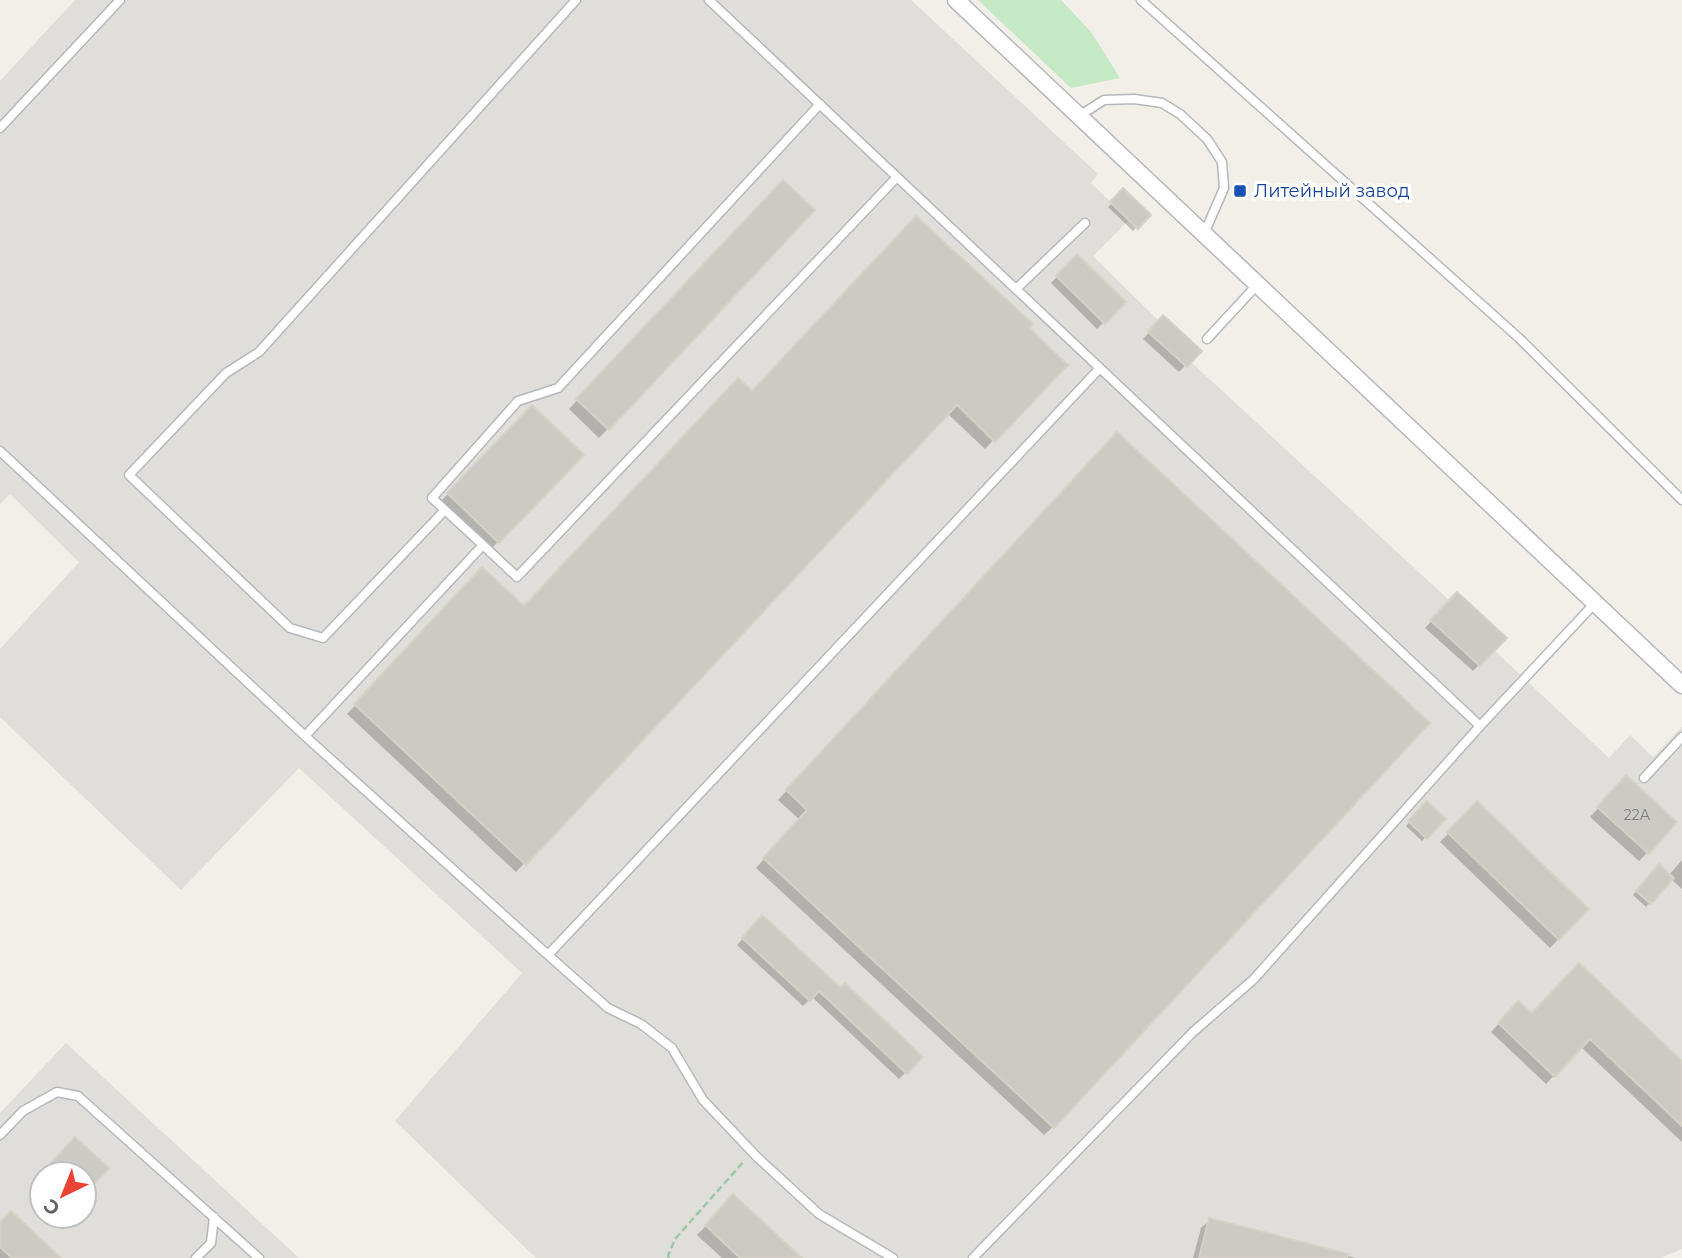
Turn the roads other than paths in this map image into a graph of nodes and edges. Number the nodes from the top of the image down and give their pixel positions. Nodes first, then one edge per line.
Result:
1 (120, 0) edge
2 (576, 0) edge
3 (709, 0) edge
4 (956, 0) edge
5 (1141, 0) edge
6 (820, 104) junction
7 (1079, 116) junction
8 (0, 128) edge
9 (897, 177) junction
10 (1085, 223) dead end
11 (1204, 234) junction
12 (1257, 285) junction
13 (1016, 289) junction
14 (1207, 338) dead end
15 (1100, 368) junction
16 (0, 451) edge
17 (1682, 500) edge
18 (445, 510) junction
19 (483, 545) junction
20 (1595, 603) junction
21 (1682, 685) edge
22 (1480, 726) junction
23 (305, 736) junction
24 (1682, 737) edge
25 (1644, 778) dead end
26 (548, 955) junction
27 (0, 1135) edge
28 (214, 1217) junction
29 (196, 1258) edge
30 (259, 1258) edge
31 (892, 1258) edge
32 (973, 1258) edge

1 - 8 lane
2 - 18 lane
3 - 6 lane
4 - 7 street
5 - 17 lane
6 - 9 lane
6 - 18 lane
7 - 11 street
7 - 11 lane
9 - 13 lane
9 - 19 lane
10 - 13 lane
11 - 12 street
12 - 14 lane
12 - 20 street
13 - 15 lane
15 - 22 lane
15 - 26 lane
16 - 23 lane
18 - 19 lane
19 - 23 lane
20 - 21 street
20 - 22 lane
22 - 32 lane
23 - 26 lane
24 - 25 lane
26 - 31 lane
27 - 28 lane
28 - 29 lane
28 - 30 lane

